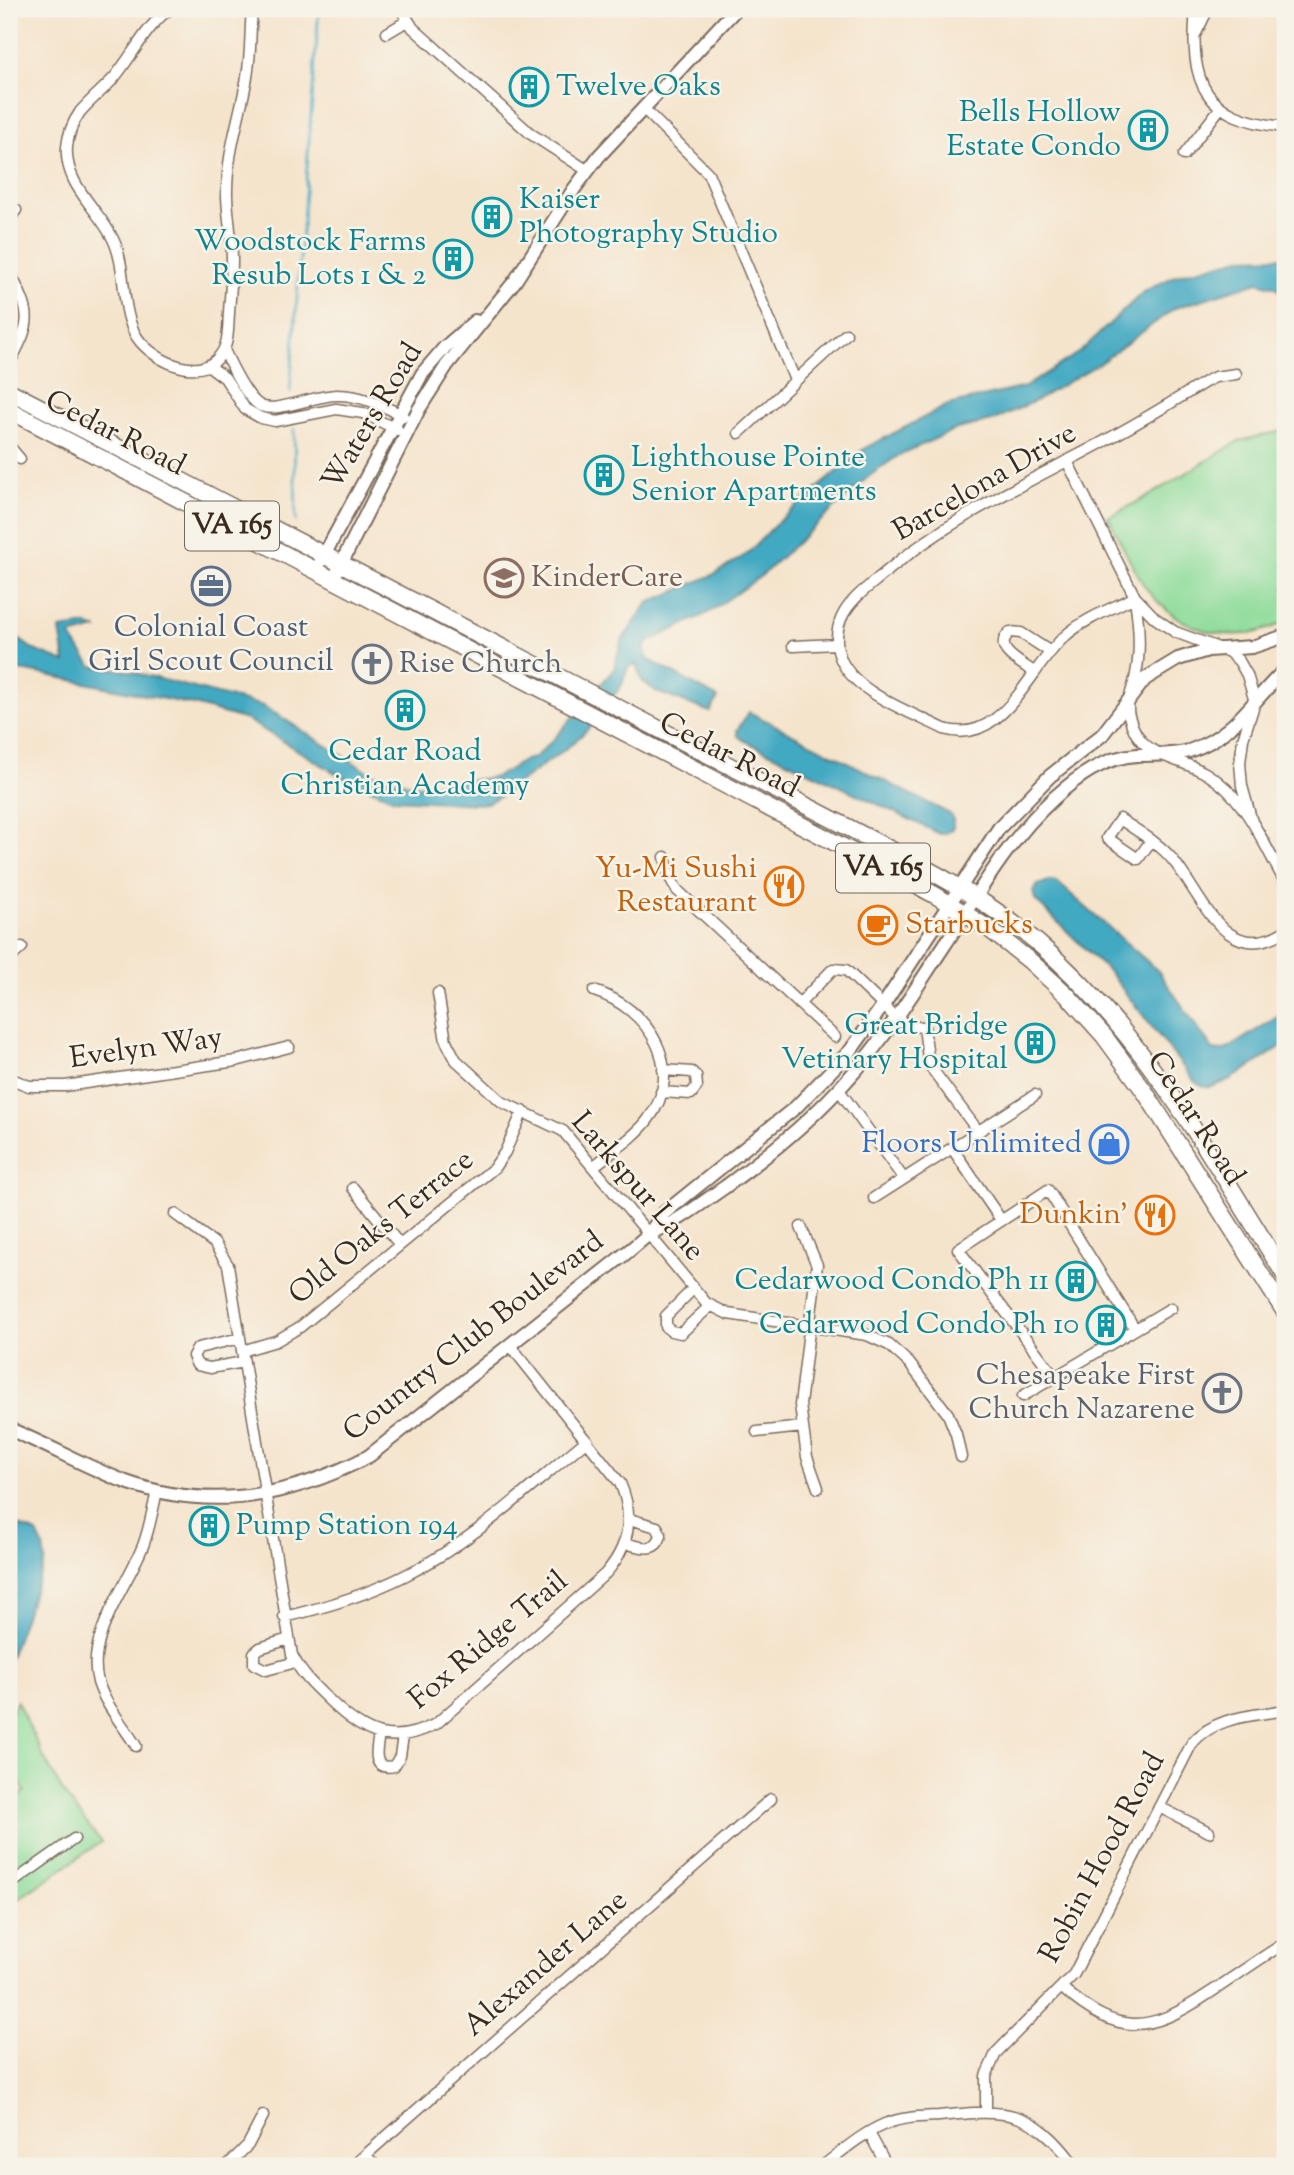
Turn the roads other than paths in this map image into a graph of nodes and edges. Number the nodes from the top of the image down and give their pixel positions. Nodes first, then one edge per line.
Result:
1 (170, 9) edge
2 (252, 9) edge
3 (401, 9) edge
4 (736, 9) edge
5 (1196, 9) edge
6 (1208, 9) edge
7 (407, 21) junction
8 (387, 33) dead end
9 (1193, 40) junction
10 (1221, 107) junction
11 (643, 108) junction
12 (1285, 127) edge
13 (1184, 155) dead end
14 (588, 172) junction
15 (16, 210) dead end
16 (9, 219) edge
17 (9, 271) edge
18 (495, 307) junction
19 (846, 334) dead end
20 (223, 351) junction
21 (9, 364) edge
22 (208, 365) junction
23 (1236, 374) dead end
24 (795, 380) junction
25 (9, 391) edge
26 (9, 410) edge
27 (399, 414) junction
28 (413, 420) junction
29 (392, 427) junction
30 (739, 433) dead end
31 (406, 434) junction
32 (9, 446) edge
33 (20, 459) dead end
34 (1067, 461) junction
35 (325, 555) junction
36 (341, 563) junction
37 (316, 570) junction
38 (334, 579) junction
39 (1135, 597) junction
40 (1285, 636) edge
41 (836, 644) junction
42 (793, 646) dead end
43 (1219, 648) junction
44 (1049, 651) junction
45 (1285, 670) edge
46 (1034, 672) junction
47 (1128, 700) junction
48 (1255, 702) junction
49 (1159, 755) junction
50 (1252, 822) junction
51 (1150, 842) dead end
52 (665, 857) dead end
53 (1285, 882) edge
54 (960, 887) junction
55 (976, 897) junction
56 (949, 904) junction
57 (965, 914) junction
58 (1285, 931) edge
59 (22, 947) dead end
60 (9, 959) edge
61 (594, 991) dead end
62 (438, 993) dead end
63 (799, 1004) junction
64 (889, 1011) junction
65 (835, 1037) dead end
66 (289, 1047) dead end
67 (663, 1070) junction
68 (9, 1078) edge
69 (839, 1090) junction
70 (661, 1092) junction
71 (1035, 1095) dead end
72 (523, 1111) junction
73 (978, 1131) junction
74 (953, 1148) junction
75 (593, 1167) junction
76 (904, 1179) junction
77 (353, 1188) dead end
78 (874, 1198) dead end
79 (175, 1214) dead end
80 (1001, 1220) junction
81 (801, 1227) dead end
82 (649, 1234) junction
83 (400, 1245) junction
84 (1285, 1275) edge
85 (693, 1289) junction
86 (710, 1306) junction
87 (1171, 1308) dead end
88 (1285, 1312) edge
89 (810, 1326) junction
90 (1135, 1329) junction
91 (240, 1338) junction
92 (510, 1345) junction
93 (242, 1351) junction
94 (244, 1362) junction
95 (1055, 1377) junction
96 (1023, 1396) dead end
97 (802, 1427) junction
98 (9, 1429) edge
99 (757, 1432) dead end
100 (587, 1440) junction
101 (961, 1457) dead end
102 (818, 1488) dead end
103 (157, 1490) junction
104 (265, 1493) junction
105 (629, 1519) junction
106 (625, 1543) junction
107 (285, 1617) junction
108 (289, 1639) junction
109 (296, 1662) junction
110 (1285, 1710) edge
111 (379, 1734) junction
112 (403, 1736) junction
113 (136, 1746) dead end
114 (771, 1799) dead end
115 (1159, 1807) junction
116 (1209, 1832) dead end
117 (74, 1839) dead end
118 (9, 1885) edge
119 (1285, 1943) edge
120 (1062, 1988) junction
121 (986, 2111) junction
122 (263, 2116) dead end
123 (869, 2133) junction
124 (366, 2155) junction
125 (227, 2166) edge
126 (354, 2166) edge
127 (376, 2166) edge
128 (823, 2166) edge
129 (887, 2166) edge
130 (1075, 2166) edge

1 - 22 street
2 - 20 street
3 - 7 street
4 - 11 street, Waters Road
5 - 9 street
6 - 9 street
7 - 8 street
7 - 14 street
9 - 10 street
10 - 12 street
10 - 13 street
11 - 14 street, Waters Road
11 - 24 street
14 - 18 street, Waters Road
15 - 16 street
17 - 21 street
18 - 27 street, Waters Road
18 - 28 street, Waters Road
19 - 24 street
20 - 22 street
20 - 27 street
22 - 29 street
23 - 34 street, Barcelona Drive
24 - 30 street
25 - 35 main road, Cedar Road / VA 165
26 - 37 main road, Cedar Road / VA 165
27 - 28 street
27 - 29 street, Waters Road
28 - 31 street, Waters Road
29 - 31 street
29 - 35 street, Waters Road
31 - 36 street, Waters Road
32 - 33 street
34 - 39 street
34 - 41 street, Barcelona Drive
35 - 36 main road, Cedar Road / VA 165
35 - 37 street, Waters Road
36 - 38 street, Waters Road
36 - 54 main road, Cedar Road / VA 165
37 - 38 main road, Cedar Road / VA 165
38 - 56 main road, Cedar Road / VA 165
39 - 43 street
39 - 44 street
39 - 47 street
40 - 43 street, Country Club Boulevard
41 - 42 street
41 - 46 street
43 - 47 street, Country Club Boulevard
43 - 48 street
44 - 46 street
44 - 46 street
45 - 48 street, Country Club Boulevard
47 - 49 street
47 - 54 street, Country Club Boulevard
48 - 49 street, Country Club Boulevard
48 - 50 street
49 - 50 street
49 - 55 street, Country Club Boulevard
50 - 53 street
51 - 58 street
52 - 63 street
54 - 55 main road, Cedar Road / VA 165
54 - 56 street, Country Club Boulevard
55 - 57 street, Country Club Boulevard
55 - 84 main road, Cedar Road / VA 165
56 - 57 main road, Cedar Road / VA 165
56 - 64 street, Country Club Boulevard
57 - 64 street, Country Club Boulevard
57 - 88 main road, Cedar Road / VA 165
59 - 60 street
61 - 67 street
62 - 72 street, Larkspur Lane
63 - 64 street
63 - 65 street
64 - 69 street, Country Club Boulevard
64 - 73 street
64 - 82 street, Country Club Boulevard
66 - 68 street, Evelyn Way
67 - 70 street
67 - 70 street
69 - 76 street
69 - 82 street, Country Club Boulevard
70 - 75 street
71 - 73 street
72 - 75 street, Larkspur Lane
72 - 83 street, Old Oaks Terrace
73 - 74 street
74 - 76 street
74 - 80 street
75 - 82 street, Larkspur Lane
76 - 78 street
77 - 83 street
79 - 91 street, Fox Ridge Trail
80 - 90 street
80 - 95 street
81 - 89 street
82 - 85 street, Larkspur Lane
82 - 92 street, Country Club Boulevard
83 - 93 street, Old Oaks Terrace
85 - 86 street, Larkspur Lane
85 - 86 street
86 - 89 street, Larkspur Lane
87 - 90 street
89 - 97 street
89 - 101 street, Larkspur Lane
90 - 95 street
91 - 93 street, Fox Ridge Trail
91 - 94 street
92 - 100 street, Fox Ridge Trail
92 - 104 street, Country Club Boulevard
93 - 94 street, Fox Ridge Trail
94 - 104 street, Fox Ridge Trail
95 - 96 street
97 - 99 street
97 - 102 street
98 - 103 street, Country Club Boulevard
100 - 105 street, Fox Ridge Trail
100 - 107 street
103 - 104 street, Country Club Boulevard
103 - 113 street
104 - 107 street, Fox Ridge Trail
105 - 106 street, Fox Ridge Trail
105 - 106 street
106 - 112 street, Fox Ridge Trail
107 - 108 street, Fox Ridge Trail
108 - 109 street, Fox Ridge Trail
108 - 109 street
109 - 111 street, Fox Ridge Trail
110 - 115 street, Robin Hood Road
111 - 112 street, Fox Ridge Trail
111 - 112 street
114 - 124 street, Alexander Lane
115 - 116 street
115 - 120 street, Robin Hood Road
117 - 118 street
119 - 120 street
120 - 121 street, Robin Hood Road
121 - 123 street
121 - 130 street
122 - 125 street
123 - 128 street
123 - 129 street
124 - 126 street, Alexander Lane
124 - 127 street

